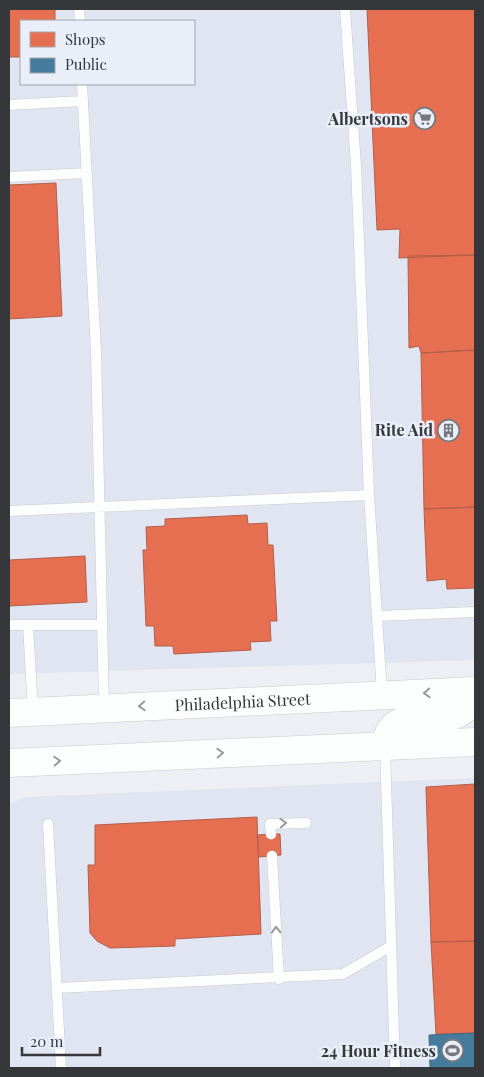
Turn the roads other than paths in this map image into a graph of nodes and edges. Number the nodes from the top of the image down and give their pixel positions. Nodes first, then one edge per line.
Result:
1 (345, 9) edge
2 (82, 85) edge
3 (83, 101) junction
4 (10, 104) edge
5 (87, 173) junction
6 (9, 176) edge
7 (369, 495) junction
8 (99, 506) junction
9 (9, 511) edge
10 (475, 612) edge
11 (377, 616) junction
12 (9, 625) edge
13 (28, 625) junction
14 (101, 625) junction
15 (475, 691) edge
16 (382, 695) junction
17 (475, 702) edge
18 (104, 708) junction
19 (21, 712) edge
20 (475, 742) edge
21 (385, 746) junction
22 (9, 763) edge
23 (306, 823) dead end
24 (48, 824) dead end
25 (271, 834) dead end
26 (272, 856) dead end
27 (391, 946) junction
28 (279, 979) junction
29 (57, 988) junction
30 (61, 1068) edge
31 (395, 1068) edge

1 - 7 lane
2 - 3 lane
3 - 4 lane
3 - 5 lane
5 - 6 lane
5 - 8 lane
7 - 8 lane
7 - 11 lane
8 - 9 lane
8 - 14 lane
10 - 11 lane
11 - 16 lane
12 - 13 lane
13 - 14 lane
13 - 19 lane
14 - 18 lane
15 -> 16 main road, Philadelphia Street
16 -> 18 main road, Philadelphia Street
17 - 21 main road
18 - 19 main road, Philadelphia Street
20 - 21 main road
22 -> 21 main road
21 - 27 lane
25 -> 23 lane
24 - 29 lane
28 -> 26 lane
27 - 28 lane
27 - 31 lane
28 - 29 lane
29 - 30 lane

